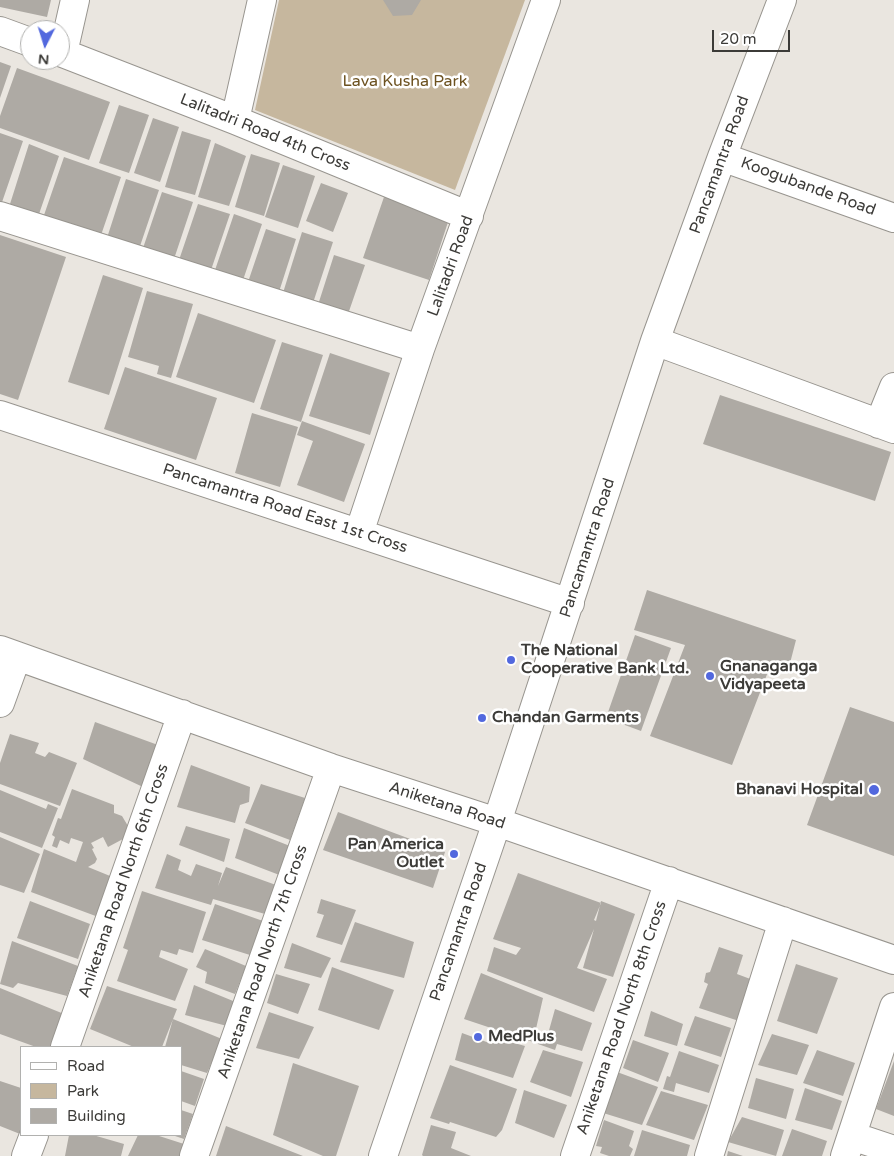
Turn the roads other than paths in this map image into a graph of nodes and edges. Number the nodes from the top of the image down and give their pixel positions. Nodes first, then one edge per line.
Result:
1 (76, 0) edge
2 (262, 0) edge
3 (546, 0) edge
4 (782, 0) edge
5 (70, 23) edge
6 (0, 31) edge
7 (20, 38) edge
8 (70, 56) edge
9 (235, 120) junction
10 (722, 157) junction
11 (0, 216) edge
12 (469, 216) junction
13 (894, 218) edge
14 (655, 341) junction
15 (420, 349) junction
16 (894, 387) edge
17 (0, 415) edge
18 (886, 427) edge
19 (359, 533) junction
20 (570, 603) junction
21 (8, 653) edge
22 (0, 703) edge
23 (182, 714) junction
24 (332, 768) junction
25 (497, 822) junction
26 (669, 881) junction
27 (783, 921) junction
28 (894, 960) edge
29 (894, 1007) edge
30 (65, 1046) edge
31 (34, 1136) edge
32 (849, 1146) edge
33 (894, 1150) edge
34 (26, 1156) edge
35 (194, 1156) edge
36 (383, 1156) edge
37 (574, 1156) edge
38 (709, 1156) edge

1 - 5 street
2 - 9 street
3 - 12 street, Lalitadri Road
4 - 10 street, Pancamantra Road
6 - 7 street
8 - 9 street, Lalitadri Road 4th Cross
9 - 12 street, Lalitadri Road 4th Cross
10 - 13 street, Koogubande Road
10 - 14 street, Pancamantra Road
11 - 15 street
12 - 15 street, Lalitadri Road
14 - 18 street
14 - 20 street, Pancamantra Road
15 - 19 street, Lalitadri Road
16 - 18 street
17 - 19 street, Pancamantra Road East 1st Cross
19 - 20 street, Pancamantra Road East 1st Cross
20 - 25 street, Pancamantra Road
21 - 22 street
21 - 23 street, Aniketana Road
23 - 24 street, Aniketana Road
23 - 30 street, Aniketana Road North 6th Cross
24 - 25 street, Aniketana Road
24 - 35 street, Aniketana Road North 7th Cross
25 - 26 street, Aniketana Road
25 - 36 street, Pancamantra Road
26 - 27 street, Aniketana Road
26 - 37 street, Aniketana Road North 8th Cross
27 - 28 street, Aniketana Road
27 - 38 street
29 - 32 street
31 - 34 street
32 - 33 street

